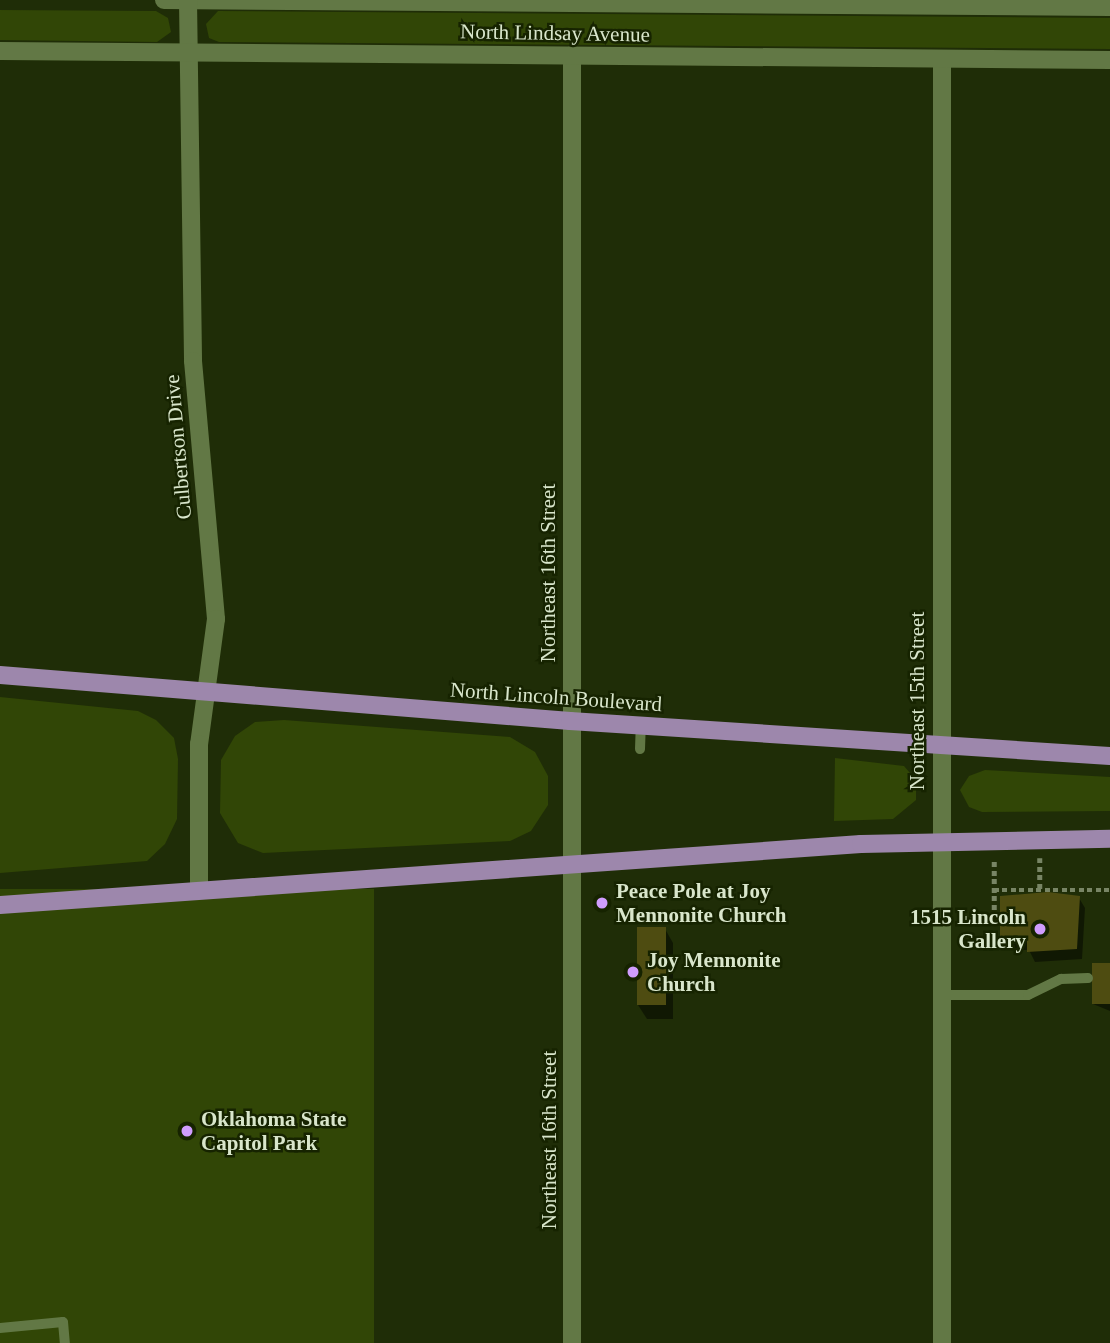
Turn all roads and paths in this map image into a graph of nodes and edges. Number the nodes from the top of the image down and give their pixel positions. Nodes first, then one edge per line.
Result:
1 (163, 0) edge
2 (188, 0) edge
3 (575, 1) edge
4 (943, 3) edge
5 (1110, 7) edge
6 (0, 51) edge
7 (186, 52) junction
8 (572, 55) junction
9 (942, 59) junction
10 (1110, 60) edge
11 (0, 675) edge
12 (207, 694) junction
13 (570, 722) junction
14 (641, 725) junction
15 (940, 743) junction
16 (640, 749) dead end
17 (1110, 756) edge
18 (1110, 839) edge
19 (940, 842) junction
20 (1040, 855) dead end
21 (994, 856) dead end
22 (570, 863) junction
23 (199, 888) junction
24 (994, 890) junction
25 (1110, 890) edge
26 (1040, 891) junction
27 (0, 905) edge
28 (954, 918) dead end
29 (1088, 978) dead end
30 (940, 995) junction
31 (0, 1328) edge
32 (65, 1343) edge
33 (572, 1343) edge
34 (942, 1343) edge

1 - 2 street, North Lindsay Avenue
2 - 3 street, North Lindsay Avenue
2 - 7 street, Culbertson Drive
3 - 4 street, North Lindsay Avenue
4 - 5 street, North Lindsay Avenue
6 - 7 street, North Lindsay Avenue
7 - 8 street, North Lindsay Avenue
7 - 12 street, Culbertson Drive
8 - 9 street, North Lindsay Avenue
8 - 13 street, Northeast 16th Street
9 - 10 street, North Lindsay Avenue
9 - 15 street, Northeast 15th Street
11 - 12 main road, North Lincoln Boulevard
12 - 13 main road, North Lincoln Boulevard
12 - 23 street, Culbertson Drive
13 - 14 main road, North Lincoln Boulevard
13 - 22 street, Northeast 16th Street
14 - 15 main road, North Lincoln Boulevard
14 - 16 lane
15 - 17 main road, North Lincoln Boulevard
15 - 19 street, Northeast 15th Street
18 - 19 main road
19 - 22 main road
19 - 30 street, Northeast 15th Street
20 - 26 path
21 - 24 path
22 - 23 main road
22 - 33 street, Northeast 16th Street
23 - 27 main road
24 - 26 path
24 - 28 path
25 - 26 path
29 - 30 lane
30 - 34 street, Northeast 15th Street
31 - 32 lane

